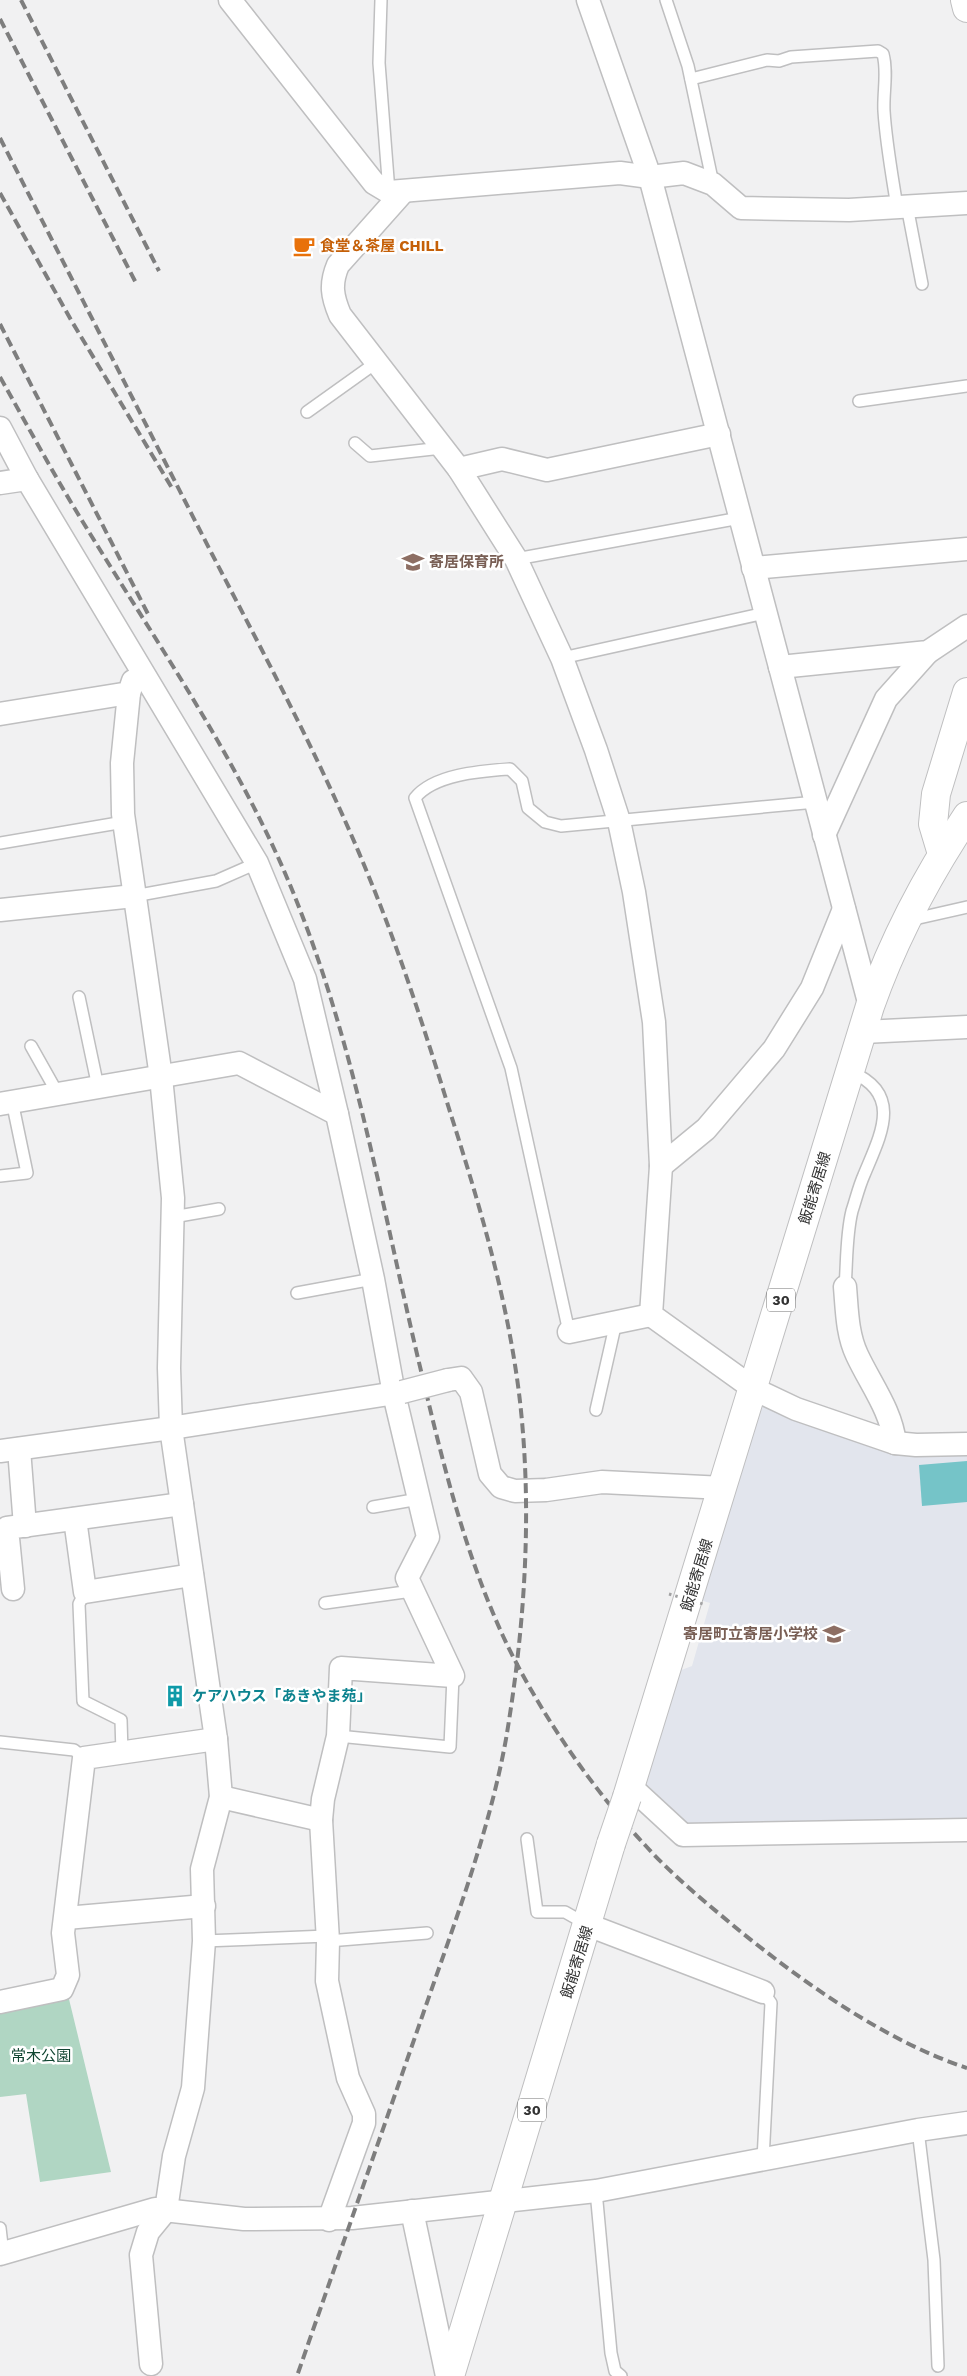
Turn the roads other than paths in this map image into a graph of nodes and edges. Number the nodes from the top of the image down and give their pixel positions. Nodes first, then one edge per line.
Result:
1 (230, 0) edge
2 (380, 0) edge
3 (588, 0) edge
4 (666, 0) edge
5 (965, 0) edge
6 (967, 8) edge
7 (691, 79) junction
8 (650, 178) junction
9 (713, 184) junction
10 (396, 192) junction
11 (967, 203) edge
12 (902, 207) junction
13 (922, 284) dead end
14 (377, 362) junction
15 (967, 386) edge
16 (859, 401) dead end
17 (307, 412) dead end
18 (0, 428) edge
19 (719, 434) junction
20 (355, 442) dead end
21 (442, 448) junction
22 (459, 469) junction
23 (27, 479) junction
24 (0, 483) edge
25 (740, 518) junction
26 (967, 549) edge
27 (516, 559) junction
28 (753, 568) junction
29 (765, 613) junction
30 (967, 626) edge
31 (928, 652) junction
32 (562, 658) junction
33 (139, 663) junction
34 (780, 667) junction
35 (967, 692) edge
36 (129, 693) junction
37 (0, 714) edge
38 (816, 802) junction
39 (967, 816) edge
40 (619, 821) junction
41 (124, 822) junction
42 (824, 835) junction
43 (0, 843) edge
44 (942, 854) junction
45 (257, 863) junction
46 (134, 896) junction
47 (967, 907) edge
48 (844, 908) junction
49 (0, 910) edge
50 (905, 921) junction
51 (79, 997) dead end
52 (870, 1006) junction
53 (967, 1027) edge
54 (863, 1032) junction
55 (31, 1046) dead end
56 (850, 1072) junction
57 (161, 1077) junction
58 (98, 1087) junction
59 (58, 1094) junction
60 (6, 1103) edge
61 (337, 1114) junction
62 (661, 1166) junction
63 (0, 1176) edge
64 (219, 1209) dead end
65 (173, 1217) junction
66 (373, 1279) junction
67 (845, 1287) joint
68 (297, 1293) dead end
69 (650, 1315) junction
70 (616, 1322) junction
71 (569, 1332) joint
72 (754, 1389) junction
73 (398, 1393) junction
74 (596, 1410) dead end
75 (171, 1428) junction
76 (895, 1443) junction
77 (967, 1444) edge
78 (9, 1450) edge
79 (724, 1488) junction
80 (419, 1499) junction
81 (182, 1504) junction
82 (374, 1507) dead end
83 (75, 1519) junction
84 (25, 1526) junction
85 (192, 1575) junction
86 (12, 1589) dead end
87 (412, 1591) junction
88 (85, 1592) junction
89 (325, 1603) dead end
90 (453, 1676) junction
91 (338, 1736) junction
92 (216, 1739) junction
93 (0, 1742) edge
94 (122, 1753) junction
95 (84, 1758) junction
96 (629, 1792) junction
97 (221, 1797) junction
98 (322, 1820) junction
99 (967, 1830) edge
100 (527, 1839) dead end
101 (204, 1906) junction
102 (66, 1918) junction
103 (588, 1925) junction
104 (427, 1933) dead end
105 (327, 1939) junction
106 (204, 1941) junction
107 (763, 1992) joint
108 (0, 2002) edge
109 (967, 2123) edge
110 (918, 2130) junction
111 (763, 2160) junction
112 (596, 2191) junction
113 (504, 2200) junction
114 (166, 2210) junction
115 (412, 2211) junction
116 (329, 2220) junction
117 (0, 2228) edge
118 (1, 2254) edge
119 (938, 2366) dead end
120 (149, 2370) edge
121 (448, 2376) edge
122 (621, 2376) edge

1 - 10 street
2 - 10 lane
3 - 8 street
4 - 7 lane
5 - 6 main road
7 - 9 lane
7 - 12 lane
8 - 9 street
8 - 10 street
8 - 19 street
9 - 12 street
10 - 14 street
11 - 12 street
12 - 13 lane
14 - 17 lane
14 - 21 street
15 - 16 lane
18 - 23 street
19 - 22 street
19 - 25 street
20 - 21 lane
21 - 22 street
22 - 27 street
23 - 24 street
23 - 33 street
25 - 27 lane
25 - 28 street
26 - 28 street
27 - 32 street
28 - 29 street
29 - 32 lane
29 - 34 street
30 - 31 street
31 - 34 street
31 - 42 street
32 - 40 street
33 - 36 street
33 - 45 street
34 - 38 street
35 - 44 main road
36 - 37 street
36 - 41 street
38 - 40 lane
38 - 42 street
39 - 44 main road, 飯能寄居線 / 30
40 - 62 street
40 - 71 lane
41 - 43 lane
41 - 46 street
42 - 48 street
44 - 50 main road, 飯能寄居線 / 30
45 - 46 lane
45 - 61 street
46 - 49 street
46 - 57 street
47 - 50 lane
48 - 52 street
48 - 62 street
50 - 52 main road, 飯能寄居線 / 30
51 - 58 lane
52 - 54 main road, 飯能寄居線 / 30
53 - 54 street
54 - 56 main road, 飯能寄居線 / 30
55 - 59 lane
56 - 67 lane
56 - 72 main road, 飯能寄居線 / 30
57 - 58 street
57 - 61 street
57 - 65 street
58 - 59 street
59 - 60 street
60 - 63 lane
61 - 66 street
62 - 69 street
64 - 65 lane
65 - 75 street
66 - 68 lane
66 - 73 street
67 - 76 street
69 - 70 street
69 - 72 street
70 - 71 street
70 - 74 lane
72 - 76 street
72 - 79 main road, 飯能寄居線 / 30
73 - 75 street
73 - 79 street, bridge
73 - 80 street
75 - 78 street
75 - 81 street
76 - 77 street
78 - 84 street
79 - 96 main road, 飯能寄居線 / 30
80 - 82 lane
80 - 87 street
81 - 83 street
81 - 85 street
83 - 84 street
83 - 88 street
84 - 86 street
85 - 88 street
85 - 92 street
87 - 89 lane
87 - 90 street
88 - 94 lane
90 - 91 street
90 - 91 lane
91 - 98 street
92 - 94 street
92 - 97 street
93 - 95 lane
94 - 95 street
95 - 102 street
96 - 99 street
96 - 103 main road, 飯能寄居線 / 30, bridge
97 - 98 street
97 - 101 street
98 - 105 street
100 - 103 lane
101 - 102 street
101 - 106 street
102 - 108 street
103 - 107 street
103 - 113 main road, 飯能寄居線 / 30
104 - 105 lane
105 - 106 lane
105 - 116 street
106 - 114 street
107 - 111 lane
109 - 110 street
110 - 111 street
110 - 119 lane
111 - 112 street
112 - 113 street
112 - 122 lane
113 - 115 street
113 - 121 main road, 飯能寄居線 / 30
114 - 116 street
114 - 118 street
114 - 120 street
115 - 116 street
115 - 121 street
117 - 118 lane

